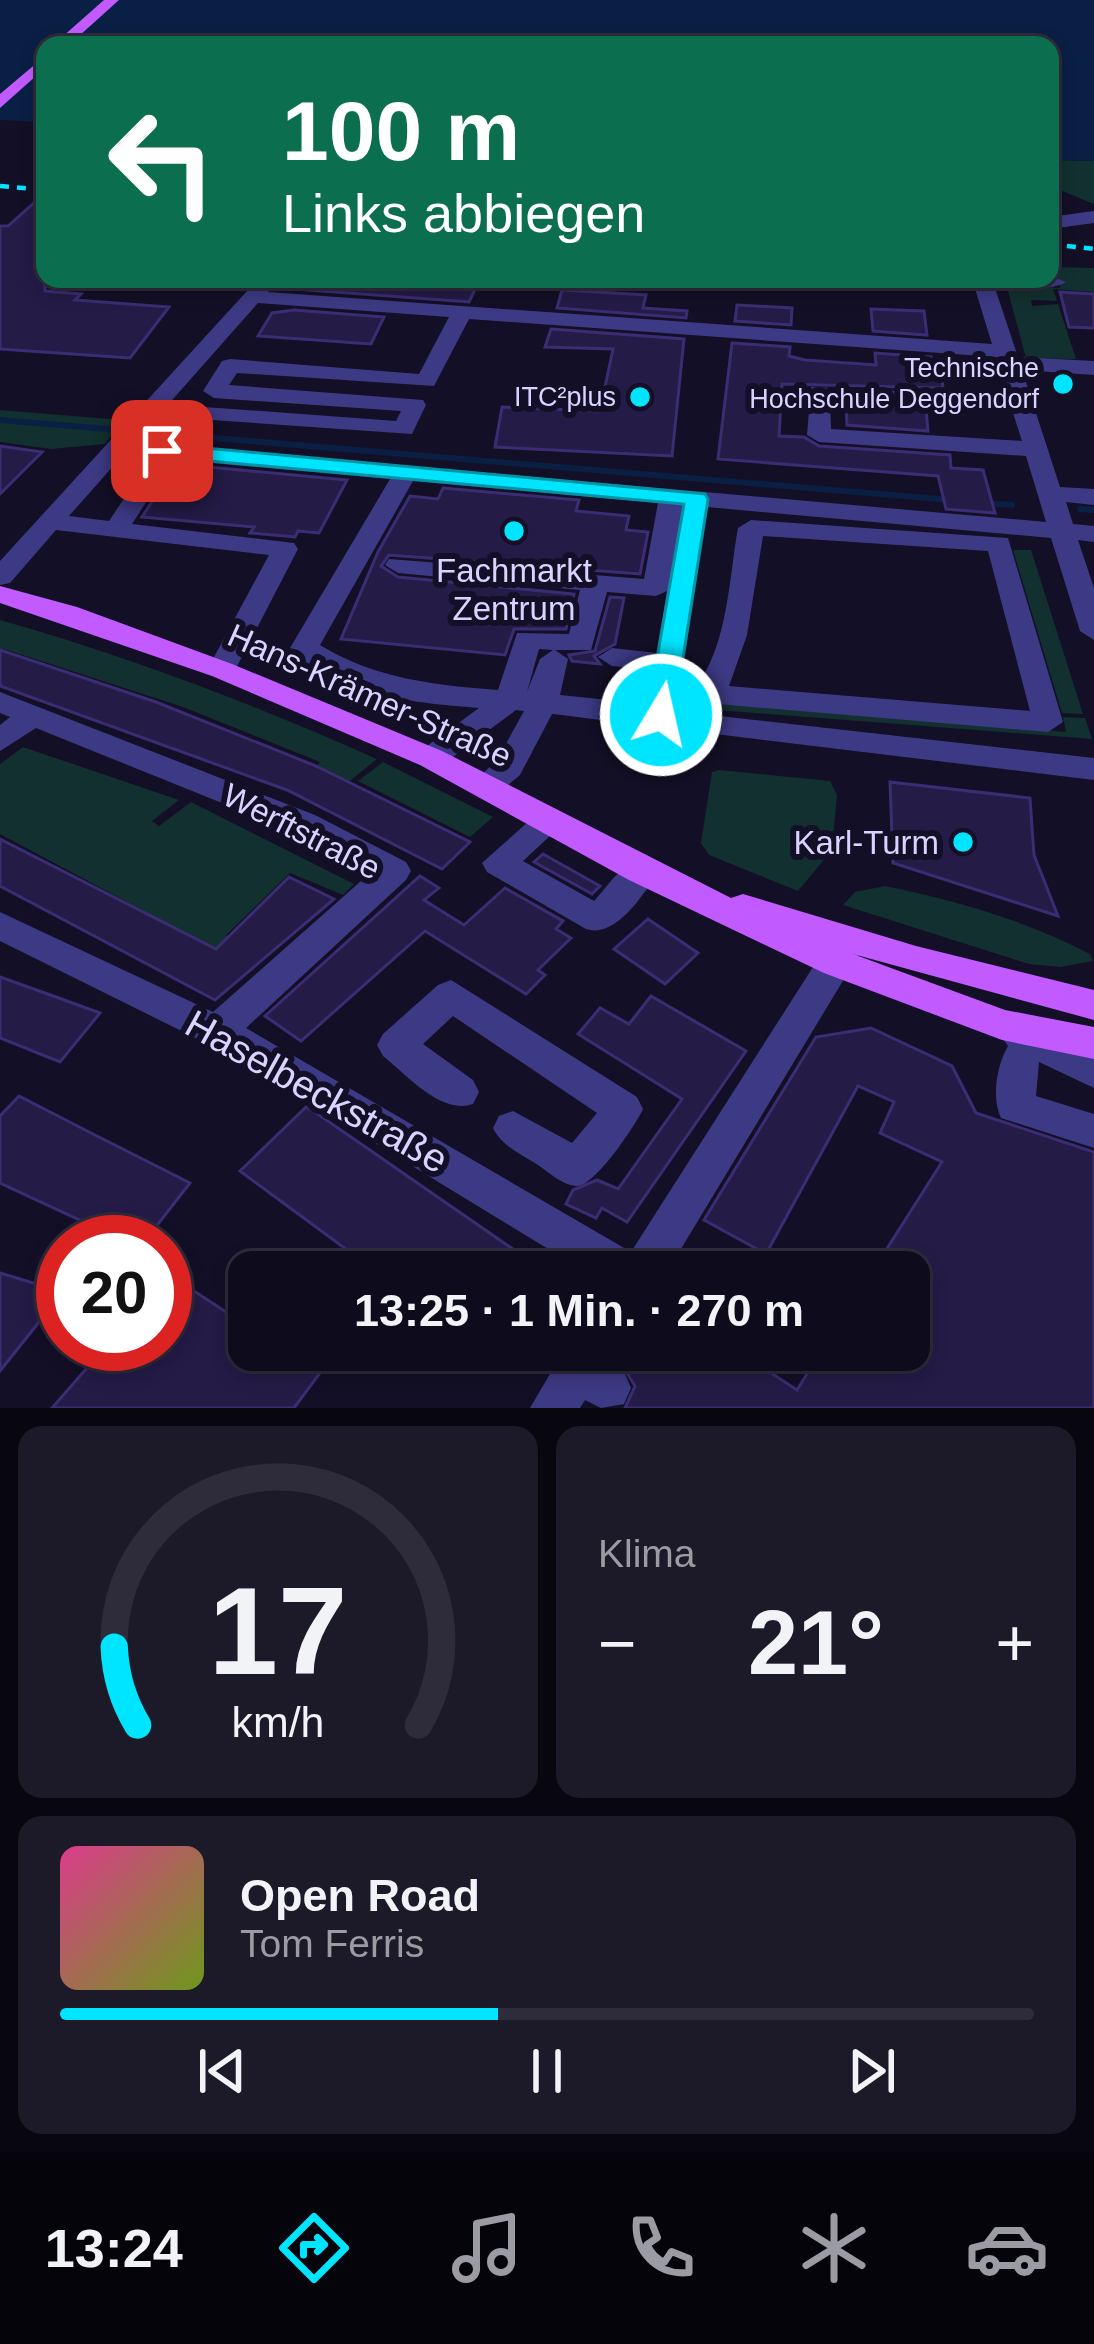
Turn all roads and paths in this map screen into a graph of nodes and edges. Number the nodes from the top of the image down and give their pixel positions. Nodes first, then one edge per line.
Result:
1 (112, 0) edge
2 (70, 36) edge
3 (36, 69) edge
4 (0, 103) edge
5 (261, 288) edge
6 (985, 288) edge
7 (462, 312) junction
8 (811, 338) junction
9 (1006, 357) junction
10 (1094, 368) edge
11 (972, 369) dead end
12 (1021, 404) junction
13 (191, 413) dead end
14 (123, 446) junction
15 (1035, 449) junction
16 (407, 471) junction
17 (146, 484) dead end
18 (1049, 493) junction
19 (1094, 496) edge
20 (684, 497) junction
21 (52, 522) junction
22 (867, 526) junction
23 (116, 530) junction
24 (1061, 532) junction
25 (1094, 534) edge
26 (398, 565) dead end
27 (0, 578) edge
28 (595, 583) junction
29 (0, 594) edge
30 (1094, 631) edge
31 (613, 657) dead end
32 (554, 659) dead end
33 (669, 663) junction
34 (221, 670) junction
35 (789, 680) dead end
36 (526, 701) junction
37 (0, 702) edge
38 (711, 710) junction
39 (34, 714) junction
40 (661, 715) junction
41 (0, 741) edge
42 (431, 758) junction
43 (1094, 769) edge
44 (478, 782) junction
45 (550, 821) junction
46 (641, 872) junction
47 (0, 925) edge
48 (843, 951) junction
49 (1091, 1002) edge
50 (218, 1031) junction
51 (1017, 1033) junction
52 (1094, 1043) edge
53 (1094, 1072) edge
54 (459, 1092) dead end
55 (513, 1128) dead end
56 (1094, 1131) edge
57 (590, 1251) edge
58 (656, 1251) edge
59 (590, 1371) edge
60 (553, 1408) edge

1 - 2 main road
3 - 4 main road
5 - 7 street
5 - 14 street
6 - 9 street
7 - 8 street
7 - 13 street
8 - 9 street
8 - 11 street
9 - 10 street
9 - 12 street
12 - 15 street
12 - 15 street
14 - 16 street
14 - 21 street
15 - 18 street
16 - 20 street
16 - 36 street
17 - 23 street
18 - 19 street
18 - 24 street
20 - 22 street
20 - 28 street
20 - 33 street
21 - 23 street
21 - 27 street
22 - 24 street
22 - 38 street
22 - 38 street
23 - 34 street
24 - 25 street
24 - 30 street
26 - 28 street
28 - 36 street
29 - 34 main road, Hans-Krämer-Straße
31 - 33 street
32 - 36 street
33 - 40 street
34 - 42 main road, Hans-Krämer-Straße
35 - 38 street
36 - 40 street
36 - 42 street
36 - 44 street
37 - 39 street, Werftstraße
38 - 40 street
38 - 43 street
39 - 41 street
39 - 50 street, Werftstraße
42 - 44 main road, Hans-Krämer-Straße
44 - 45 main road, Hans-Krämer-Straße
45 - 46 main road, Hans-Krämer-Straße
45 - 46 street
46 - 48 main road, Hans-Krämer-Straße
47 - 50 street, Haselbeckstraße
48 - 49 main road, Hans-Krämer-Straße
48 - 51 main road, Hans-Krämer-Straße
48 - 58 street
50 - 57 street, Haselbeckstraße
51 - 52 main road, Hans-Krämer-Straße
51 - 53 street
51 - 56 street
54 - 55 street
59 - 60 street

